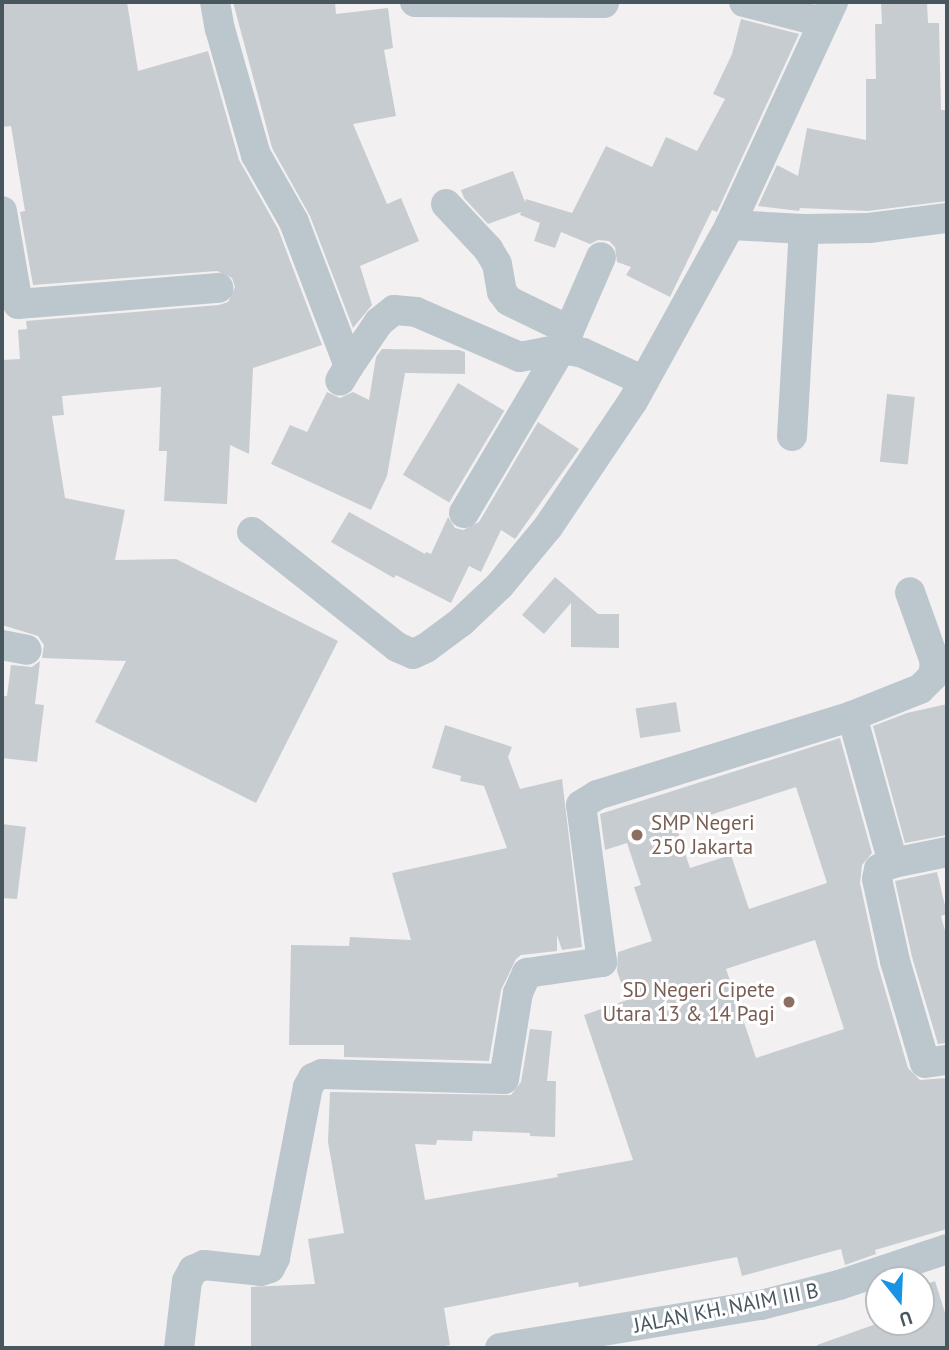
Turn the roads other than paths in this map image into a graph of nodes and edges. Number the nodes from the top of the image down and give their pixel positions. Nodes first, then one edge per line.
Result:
1 (215, 2) edge
2 (415, 2) edge
3 (744, 2) edge
4 (604, 3) edge
5 (828, 12) edge
6 (446, 204) dead end
7 (2, 211) edge
8 (947, 218) edge
9 (730, 225) junction
10 (804, 229) junction
11 (601, 257) dead end
12 (218, 288) dead end
13 (10, 307) edge
14 (565, 339) junction
15 (644, 381) junction
16 (792, 436) dead end
17 (464, 513) dead end
18 (252, 532) dead end
19 (910, 592) dead end
20 (852, 716) junction
21 (947, 852) edge
22 (893, 863) junction
23 (947, 1060) edge
24 (947, 1249) edge
25 (624, 1338) edge
26 (542, 1345) edge
27 (178, 1348) edge
28 (500, 1348) edge

1 - 14 street
2 - 4 street
3 - 5 street
5 - 9 street
6 - 14 street
7 - 13 street
8 - 10 street
9 - 10 street
9 - 15 street
10 - 16 street
11 - 14 street
12 - 13 street
14 - 15 street
14 - 17 street
15 - 18 street
19 - 20 street
20 - 22 street
20 - 27 street
21 - 22 street
22 - 23 street
24 - 25 street, JALAN KH. NAIM III B
25 - 26 street, JALAN KH. NAIM III B
26 - 28 street, JALAN KH. NAIM III B

